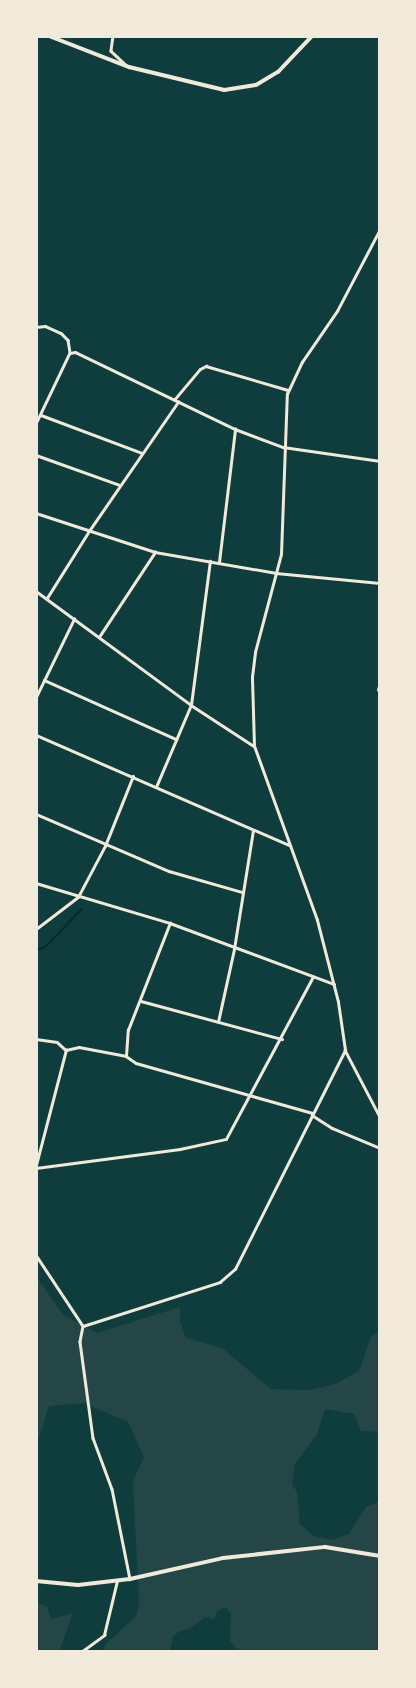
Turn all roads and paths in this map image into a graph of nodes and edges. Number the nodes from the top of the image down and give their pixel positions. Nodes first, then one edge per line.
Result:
1 (49, 36) edge
2 (114, 36) edge
3 (312, 36) edge
4 (129, 68) junction
5 (380, 229) edge
6 (36, 327) edge
7 (70, 353) junction
8 (288, 390) junction
9 (176, 401) junction
10 (41, 414) junction
11 (36, 424) edge
12 (235, 429) junction
13 (283, 447) junction
14 (142, 454) junction
15 (36, 455) edge
16 (380, 461) edge
17 (120, 485) junction
18 (36, 513) edge
19 (89, 530) junction
20 (155, 552) junction
21 (210, 561) junction
22 (219, 562) junction
23 (276, 573) junction
24 (380, 583) edge
25 (36, 591) edge
26 (48, 598) junction
27 (74, 619) junction
28 (99, 637) junction
29 (44, 680) junction
30 (380, 682) edge
31 (378, 690) dead end
32 (36, 697) edge
33 (192, 705) junction
34 (36, 735) edge
35 (176, 739) junction
36 (254, 746) junction
37 (132, 776) junction
38 (156, 787) junction
39 (36, 814) edge
40 (253, 831) junction
41 (105, 846) junction
42 (290, 846) junction
43 (36, 883) edge
44 (242, 892) junction
45 (78, 897) junction
46 (170, 923) junction
47 (36, 929) edge
48 (234, 949) junction
49 (313, 977) junction
50 (334, 984) junction
51 (141, 1001) junction
52 (218, 1022) junction
53 (36, 1039) edge
54 (282, 1039) junction
55 (66, 1050) junction
56 (345, 1050) junction
57 (126, 1056) junction
58 (253, 1095) junction
59 (313, 1114) junction
60 (380, 1117) edge
61 (380, 1148) edge
62 (36, 1167) edge
63 (36, 1255) edge
64 (83, 1326) junction
65 (380, 1556) edge
66 (130, 1579) junction
67 (36, 1581) edge
68 (117, 1581) junction
69 (81, 1652) edge

1 - 4 street
2 - 4 street
3 - 4 street
5 - 8 street
6 - 7 street
7 - 9 street
7 - 10 street
8 - 9 street
8 - 13 street
9 - 12 street
9 - 14 street
10 - 11 street
10 - 14 street
12 - 13 street
12 - 22 street
13 - 16 street
13 - 23 street
14 - 17 street
15 - 17 street
17 - 19 street
18 - 19 street
19 - 20 street
19 - 26 street
20 - 21 street
20 - 28 street
21 - 22 street
21 - 33 street
22 - 23 street
23 - 24 street
23 - 36 street
25 - 26 street
26 - 27 street
27 - 28 street
27 - 29 street
28 - 33 street
29 - 32 street
29 - 35 street
30 - 31 street
33 - 35 street
33 - 36 street
34 - 37 street
35 - 38 street
36 - 42 street
37 - 38 street
37 - 41 street
38 - 40 street
39 - 41 street
40 - 42 street
40 - 44 street
41 - 44 street
41 - 45 street
42 - 50 street
43 - 45 street
44 - 48 street
45 - 46 street
45 - 47 street
46 - 48 street
46 - 51 street
48 - 49 street
48 - 52 street
49 - 50 street
49 - 54 street
50 - 56 street
51 - 52 street
51 - 57 street
52 - 54 street
53 - 55 street
54 - 58 street
55 - 57 street
55 - 62 street
56 - 59 street
56 - 60 street
57 - 58 street
58 - 59 street
58 - 62 street
59 - 61 street
59 - 64 street
63 - 64 street
64 - 66 street
65 - 66 street
66 - 68 street
67 - 68 street
68 - 69 street

